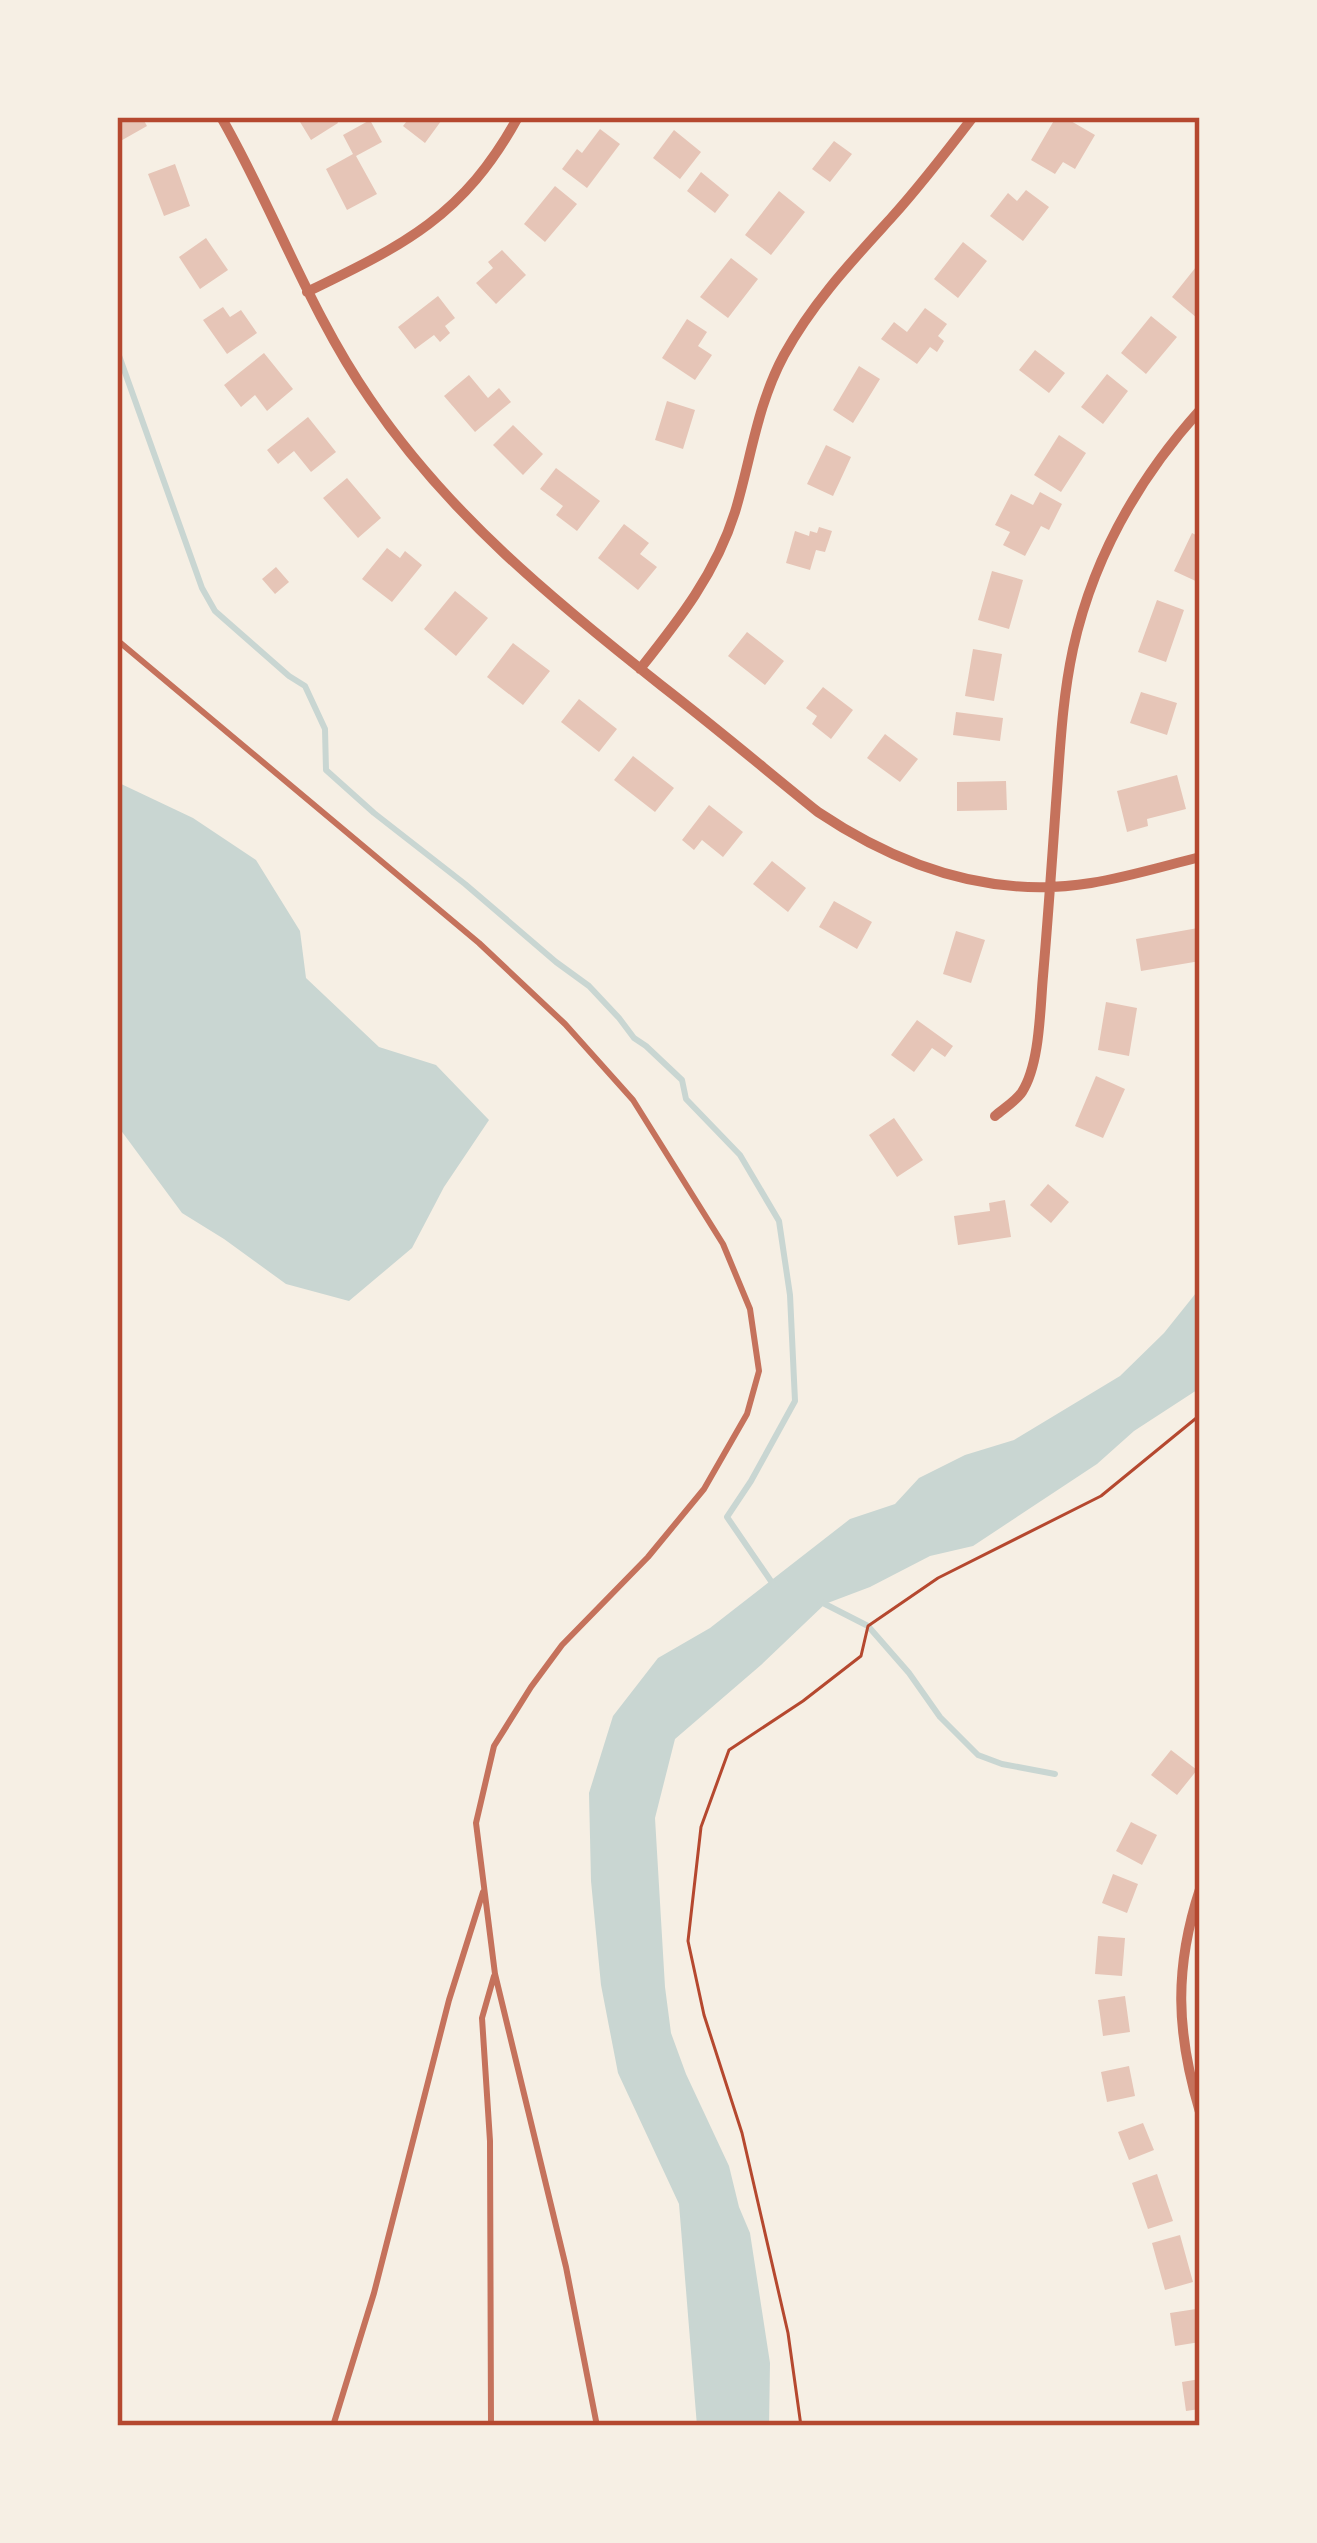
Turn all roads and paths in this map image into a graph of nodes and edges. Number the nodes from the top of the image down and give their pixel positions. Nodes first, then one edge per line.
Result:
1 (221, 117) edge
2 (518, 117) edge
3 (973, 117) edge
4 (307, 292) junction
5 (1200, 410) edge
6 (117, 640) edge
7 (640, 669) junction
8 (1200, 857) edge
9 (1051, 887) junction
10 (995, 1116) dead end
11 (1200, 1415) edge
12 (484, 1888) junction
13 (1200, 1889) edge
14 (495, 1974) junction
15 (1200, 2112) edge
16 (333, 2426) edge
17 (490, 2426) edge
18 (597, 2426) edge
19 (801, 2426) edge

1 - 4 street
2 - 4 street
3 - 7 street
4 - 7 street
5 - 9 street
6 - 12 lane
7 - 9 street
8 - 9 street
9 - 10 street
11 - 19 path
12 - 14 lane
12 - 16 lane
13 - 15 street
14 - 17 lane
14 - 18 lane

